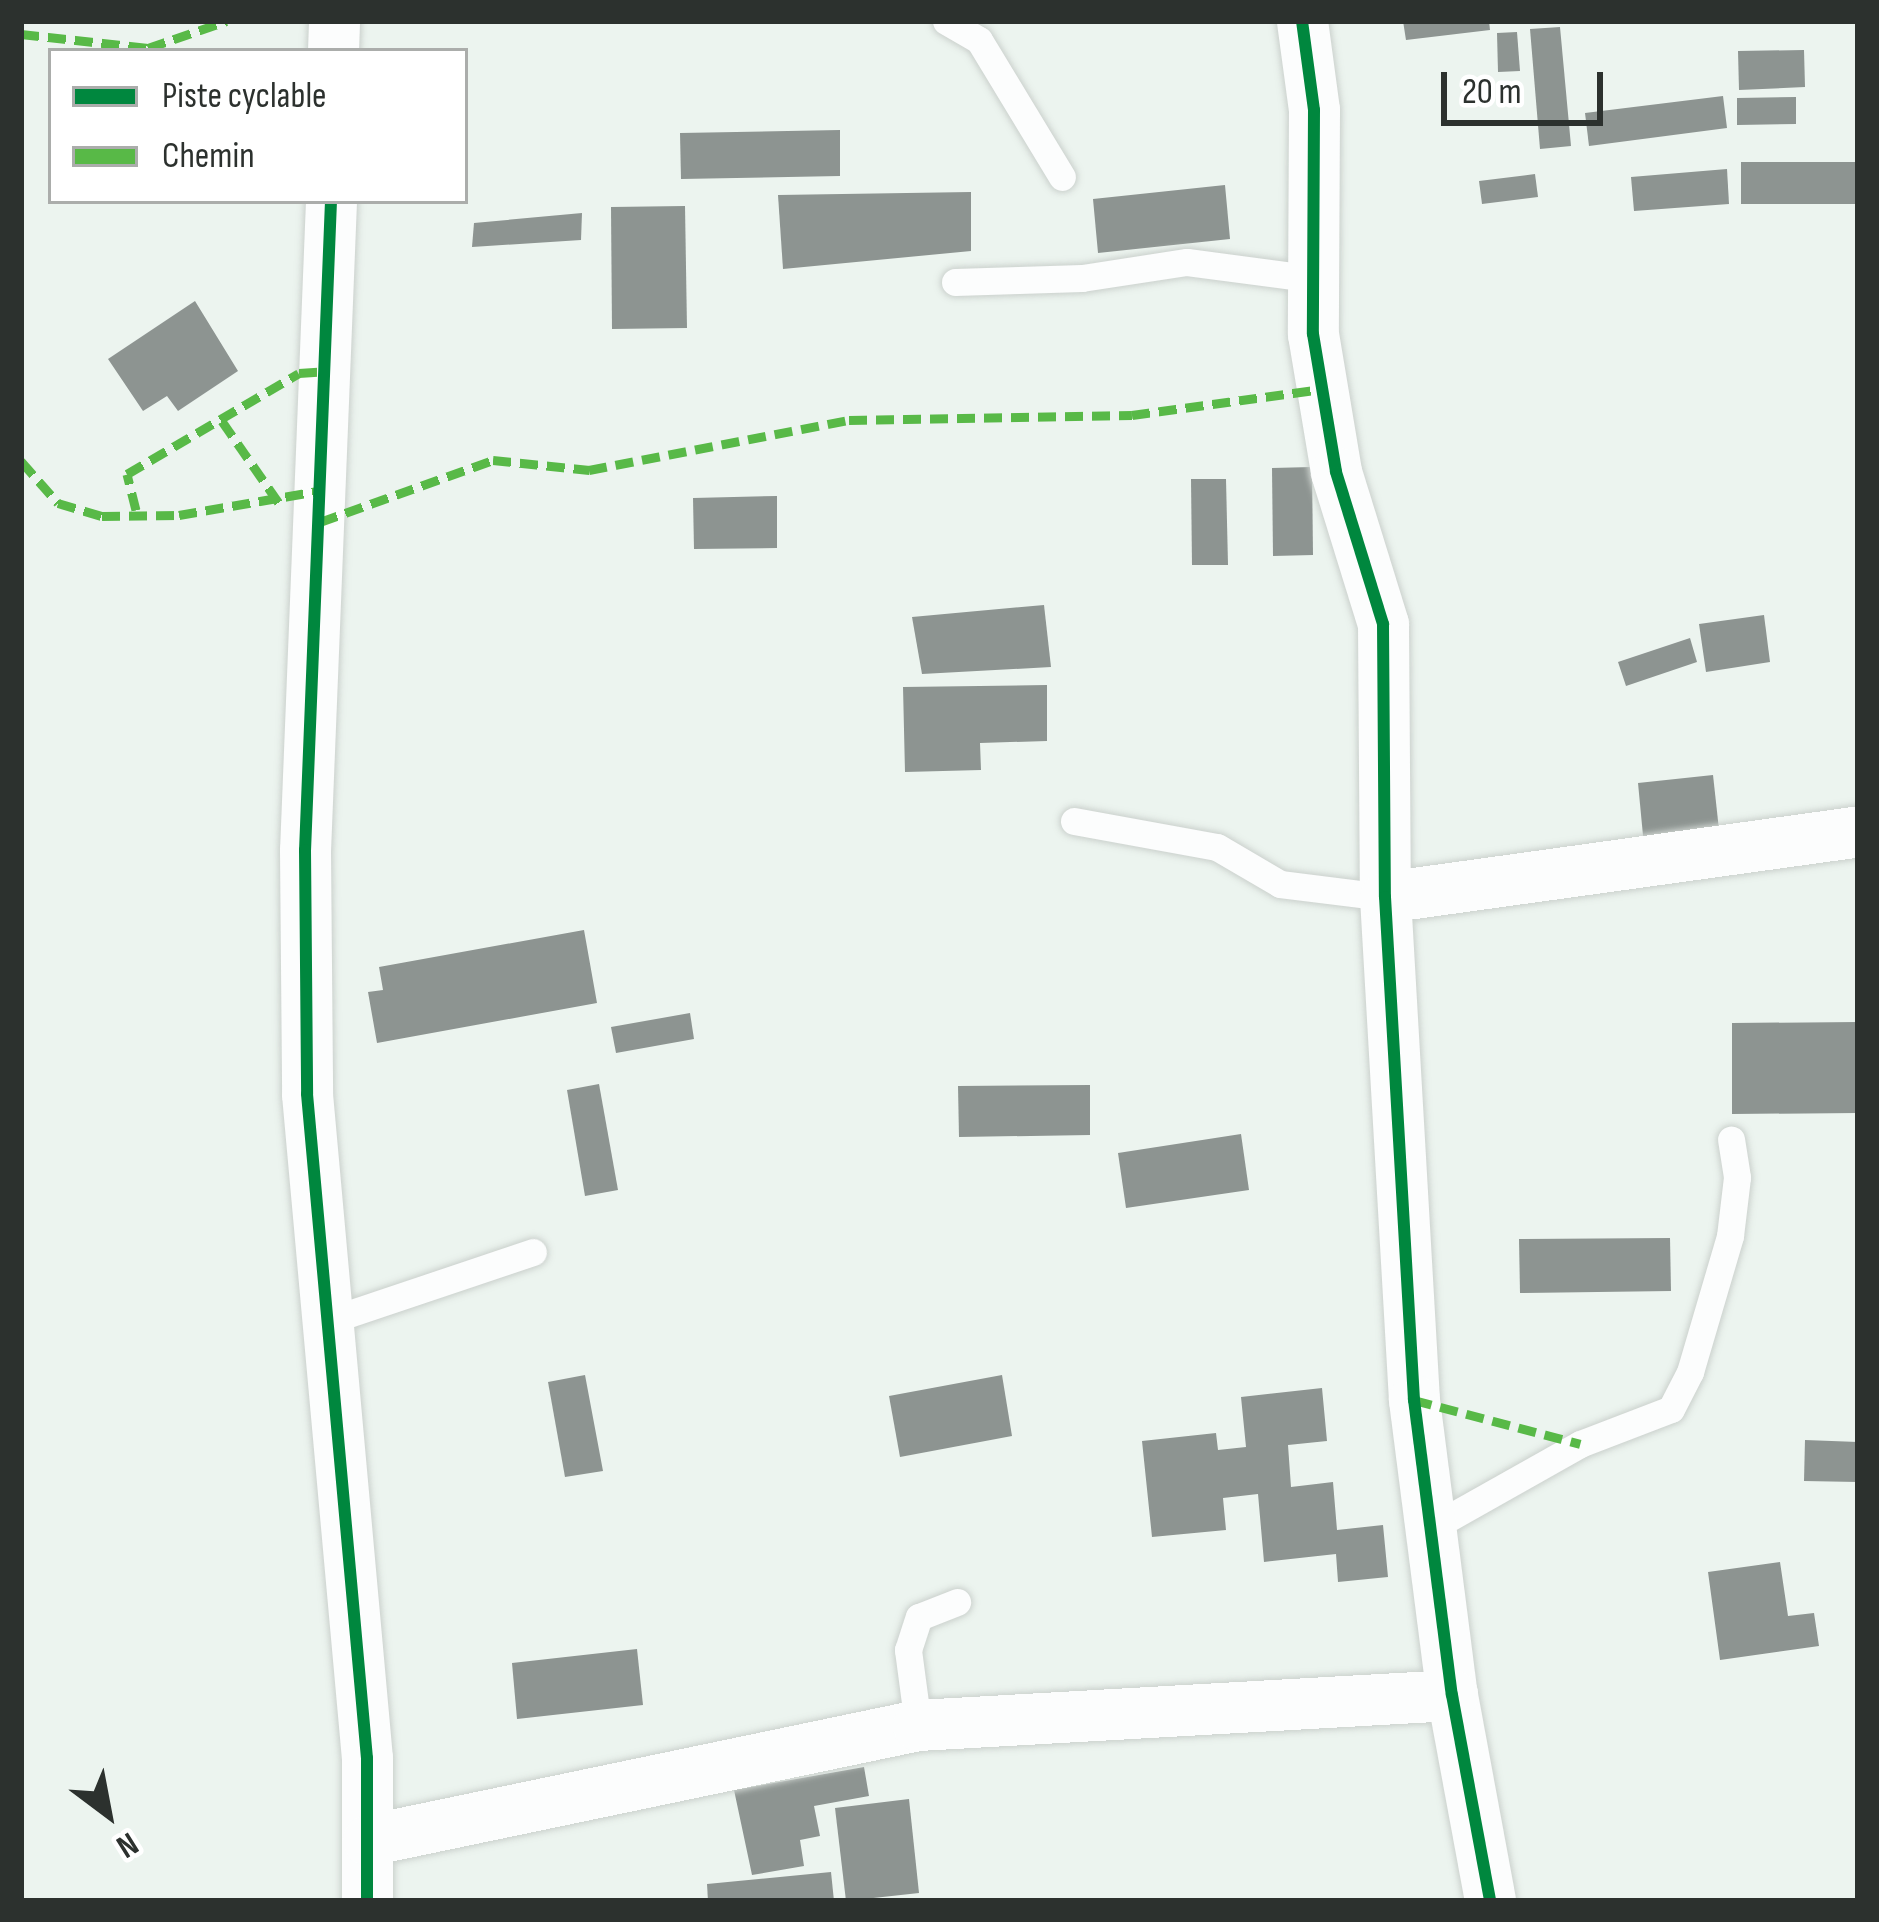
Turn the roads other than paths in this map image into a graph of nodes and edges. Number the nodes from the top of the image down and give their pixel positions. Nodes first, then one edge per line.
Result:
1 (946, 21) edge
2 (1301, 21) edge
3 (1062, 177) dead end
4 (331, 204) edge
5 (1309, 278) junction
6 (955, 281) dead end
7 (1074, 821) dead end
8 (1858, 831) edge
9 (1384, 897) junction
10 (1731, 1139) dead end
11 (532, 1252) dead end
12 (331, 1320) junction
13 (1431, 1528) junction
14 (957, 1602) dead end
15 (1452, 1695) junction
16 (918, 1725) junction
17 (368, 1840) junction
18 (367, 1901) edge
19 (1490, 1901) edge

1 - 3 lane
2 - 5 street
4 - 12 street
5 - 6 lane
5 - 9 street
7 - 9 lane
8 - 9 street
9 - 13 street
10 - 13 lane
11 - 12 lane
12 - 17 street
13 - 15 street
14 - 16 lane
15 - 16 street
15 - 19 street
16 - 17 street
17 - 18 street

